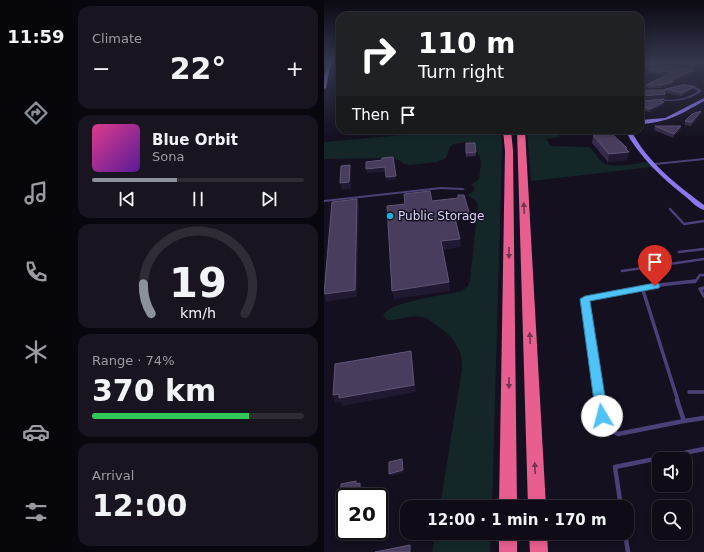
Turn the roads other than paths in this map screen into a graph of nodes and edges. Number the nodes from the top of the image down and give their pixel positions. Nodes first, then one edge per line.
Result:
1 (674, 88) edge
2 (696, 88) edge
3 (654, 91) edge
4 (704, 99) edge
5 (644, 101) edge
6 (644, 122) edge
7 (508, 134) edge
8 (521, 134) edge
9 (630, 134) edge
10 (704, 159) edge
11 (655, 164) junction
12 (463, 189) dead end
13 (324, 201) edge
14 (704, 208) edge
15 (670, 209) dead end
16 (704, 221) edge
17 (704, 249) edge
18 (679, 252) dead end
19 (704, 259) edge
20 (622, 271) dead end
21 (704, 275) edge
22 (695, 282) junction
23 (642, 287) junction
24 (702, 288) edge
25 (704, 296) edge
26 (689, 392) dead end
27 (704, 392) edge
28 (704, 418) edge
29 (684, 421) junction
30 (704, 448) edge
31 (508, 500) edge
32 (537, 500) edge
33 (620, 500) edge
34 (508, 540) edge
35 (538, 540) edge
36 (626, 540) edge
37 (508, 552) edge
38 (539, 552) edge
39 (628, 552) edge

1 - 3 street
2 - 5 street
4 - 6 street
7 -> 31 highway
32 -> 8 highway
9 - 11 street
10 - 11 street
11 - 14 street
12 - 13 street
15 - 16 lane
17 - 18 lane
19 - 20 lane
21 - 22 lane
22 - 23 lane
22 - 24 lane
23 - 29 lane
23 - 29 lane
24 - 25 lane
26 - 27 lane
28 - 29 lane
30 - 33 lane
34 - 37 highway
35 - 38 highway
36 - 39 lane

